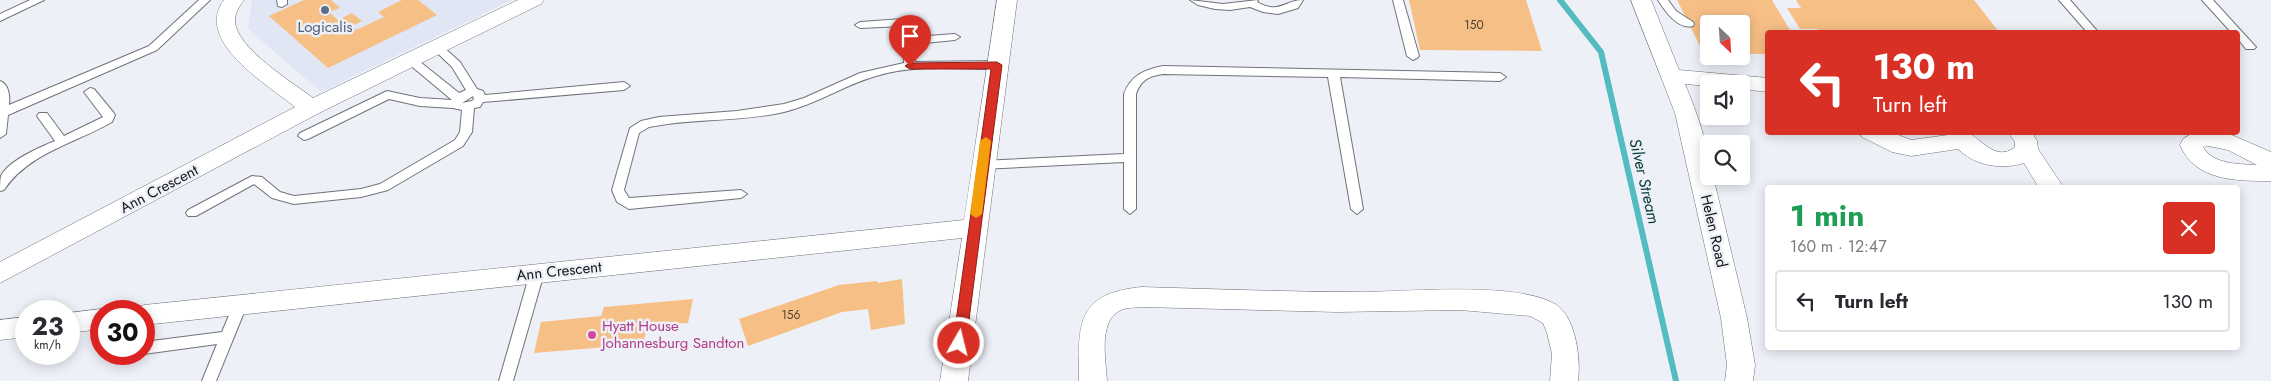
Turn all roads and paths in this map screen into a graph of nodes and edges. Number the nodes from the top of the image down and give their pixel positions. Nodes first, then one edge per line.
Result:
1 (38, 0) edge
2 (206, 0) edge
3 (234, 0) edge
4 (534, 0) edge
5 (1007, 0) edge
6 (1195, 0) edge
7 (1298, 0) edge
8 (1398, 0) edge
9 (1641, 0) edge
10 (1663, 0) edge
11 (2064, 0) edge
12 (2206, 0) edge
13 (1252, 2) edge
14 (0, 18) edge
15 (1689, 24) dead end
16 (860, 25) dead end
17 (2091, 30) edge
18 (2234, 30) edge
19 (2240, 36) edge
20 (955, 37) dead end
21 (910, 40) junction
22 (436, 47) junction
23 (2250, 47) dead end
24 (1413, 56) dead end
25 (410, 60) junction
26 (997, 65) junction
27 (910, 66) junction
28 (1333, 72) junction
29 (1673, 76) junction
30 (1500, 77) dead end
31 (1765, 84) edge
32 (0, 85) edge
33 (624, 86) dead end
34 (90, 92) dead end
35 (476, 96) junction
36 (460, 103) junction
37 (311, 108) junction
38 (4, 112) junction
39 (43, 116) dead end
40 (0, 134) edge
41 (1876, 135) edge
42 (304, 136) dead end
43 (1960, 137) edge
44 (2023, 141) edge
45 (62, 142) junction
46 (1130, 158) junction
47 (2271, 162) edge
48 (982, 164) junction
49 (2271, 173) edge
50 (0, 184) edge
51 (2050, 185) edge
52 (741, 194) dead end
53 (1130, 209) dead end
54 (1357, 209) dead end
55 (192, 214) dead end
56 (974, 228) junction
57 (0, 273) edge
58 (537, 274) junction
59 (240, 305) junction
60 (155, 314) edge
61 (15, 328) edge
62 (0, 330) edge
63 (227, 337) junction
64 (155, 347) edge
65 (209, 381) edge
66 (506, 381) edge
67 (954, 381) edge
68 (1093, 381) edge
69 (1564, 381) edge
70 (1739, 381) edge

1 - 14 lane
2 - 38 lane
3 - 37 street
4 - 22 street, Ann Crescent
5 - 26 street
6 - 13 lane
7 - 13 lane
8 - 24 lane
9 - 29 street, Helen Road
10 - 15 lane
11 - 17 lane
12 - 18 lane
16 - 21 lane
19 - 23 lane
20 - 21 lane
21 - 27 lane
22 - 25 street, Ann Crescent
22 - 35 lane
25 - 36 lane
25 - 37 street, Ann Crescent
26 - 27 lane
26 - 48 street
27 - 52 lane
28 - 30 lane
28 - 46 lane
28 - 54 lane
29 - 31 street
29 - 70 street, Helen Road
32 - 38 lane
33 - 35 lane
34 - 45 lane
35 - 36 lane
36 - 42 lane
36 - 55 lane
37 - 57 street, Ann Crescent
38 - 40 lane
39 - 45 lane
41 - 43 street
43 - 44 street
44 - 51 street
45 - 50 lane
46 - 48 lane
46 - 53 lane
47 - 49 street
48 - 56 street
56 - 58 street, Ann Crescent
56 - 67 street
58 - 59 street, Ann Crescent
58 - 66 lane
59 - 60 street, Ann Crescent
59 - 63 lane
61 - 62 street
63 - 64 lane
63 - 65 lane
68 - 69 street

